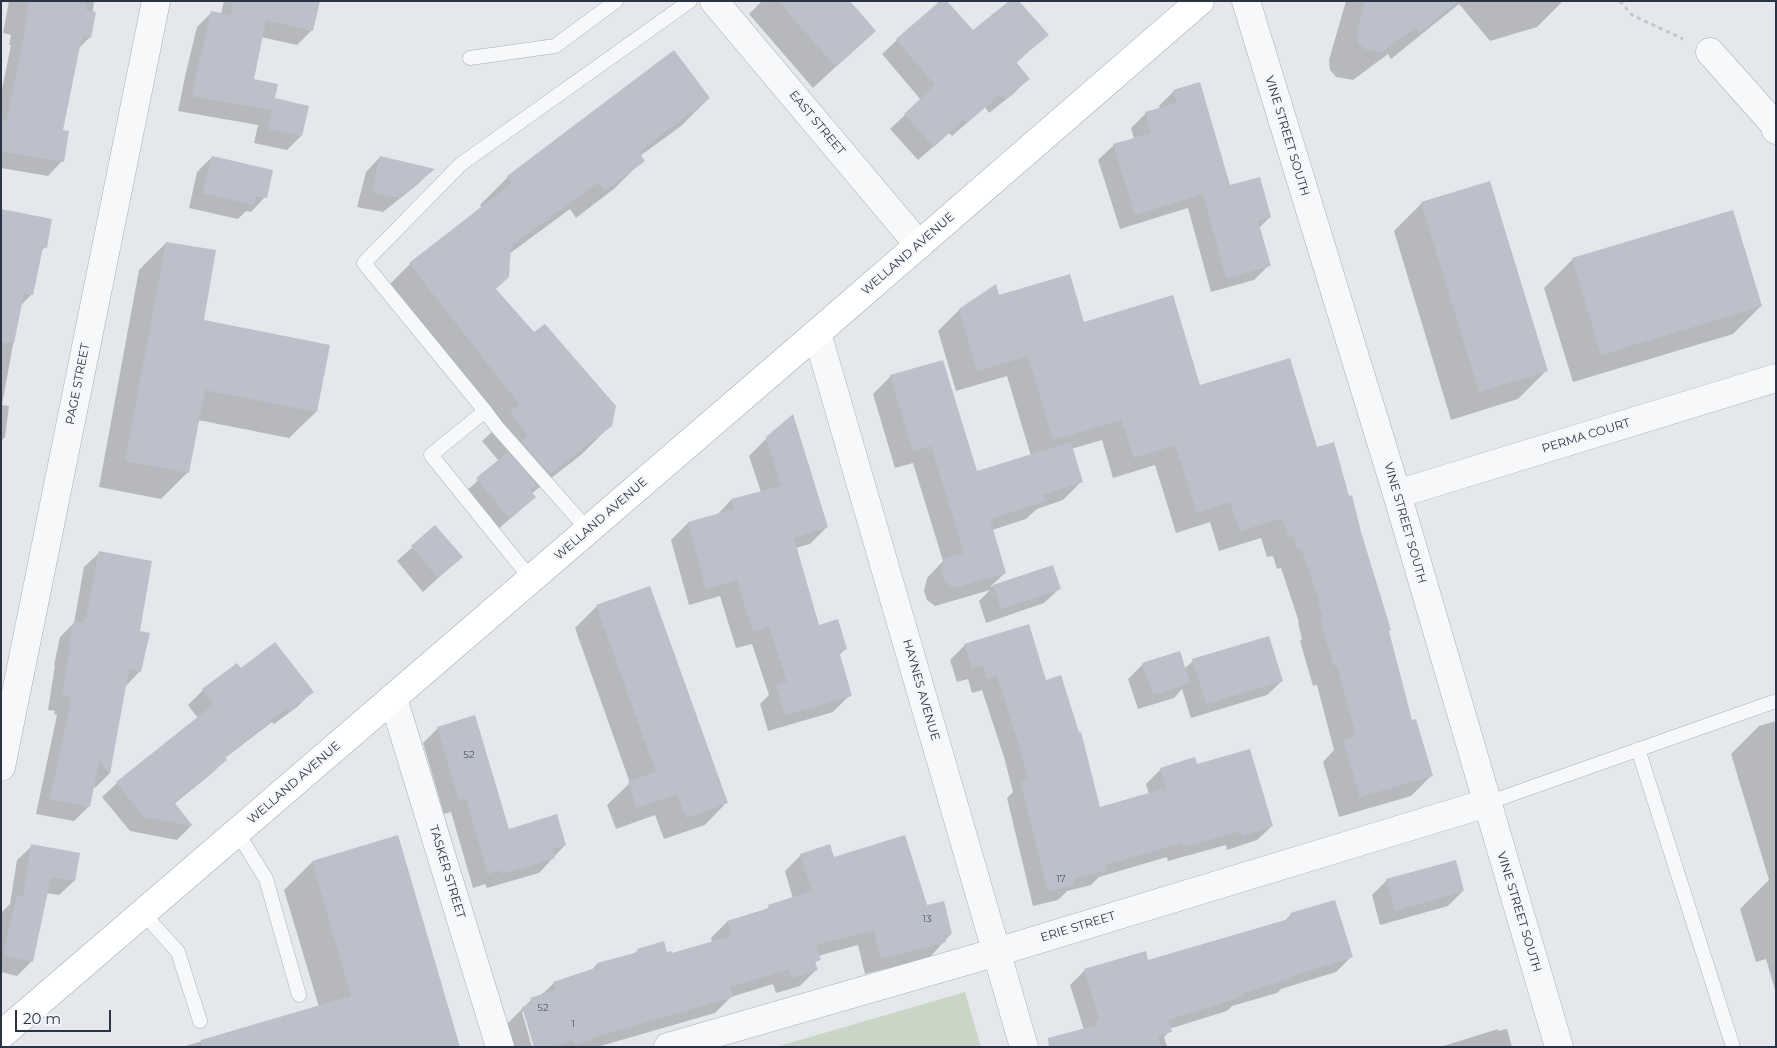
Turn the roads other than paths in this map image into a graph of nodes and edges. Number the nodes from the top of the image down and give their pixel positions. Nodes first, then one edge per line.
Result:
1 (156, 1) edge
2 (616, 1) edge
3 (690, 1) edge
4 (714, 1) edge
5 (1200, 1) edge
6 (1246, 1) edge
7 (1710, 52) road end
8 (470, 58) dead end
9 (1776, 130) edge
10 (919, 245) junction
11 (817, 333) junction
12 (1776, 378) edge
13 (485, 411) junction
14 (1397, 494) junction
15 (588, 530) junction
16 (531, 579) junction
17 (393, 698) junction
18 (1776, 701) edge
19 (1638, 750) junction
20 (1, 767) edge
21 (1487, 803) junction
22 (237, 832) junction
23 (142, 913) junction
24 (997, 952) junction
25 (299, 995) dead end
26 (200, 1021) dead end
27 (1, 1035) edge
28 (500, 1047) edge
29 (668, 1047) edge
30 (1024, 1047) edge
31 (1559, 1047) edge
32 (1733, 1047) edge

1 - 20 street, PAGE STREET
2 - 8 lane
3 - 13 lane
4 - 10 street, EAST STREET
5 - 10 main road, WELLAND AVENUE
6 - 14 street, VINE STREET SOUTH
7 - 9 street
10 - 11 main road, WELLAND AVENUE
11 - 15 main road, WELLAND AVENUE
11 - 24 street, HAYNES AVENUE
12 - 14 street, PERMA COURT
13 - 15 lane
13 - 16 lane
14 - 21 street, VINE STREET SOUTH
15 - 16 main road, WELLAND AVENUE
16 - 17 main road, WELLAND AVENUE
17 - 22 main road, WELLAND AVENUE
17 - 28 street, TASKER STREET
18 - 19 lane
19 - 21 lane
19 - 32 lane
21 - 24 street, ERIE STREET
21 - 31 street, VINE STREET SOUTH
22 - 23 main road, WELLAND AVENUE
22 - 25 lane
23 - 26 lane
23 - 27 main road, WELLAND AVENUE
24 - 29 street, ERIE STREET
24 - 30 street, HAYNES AVENUE

